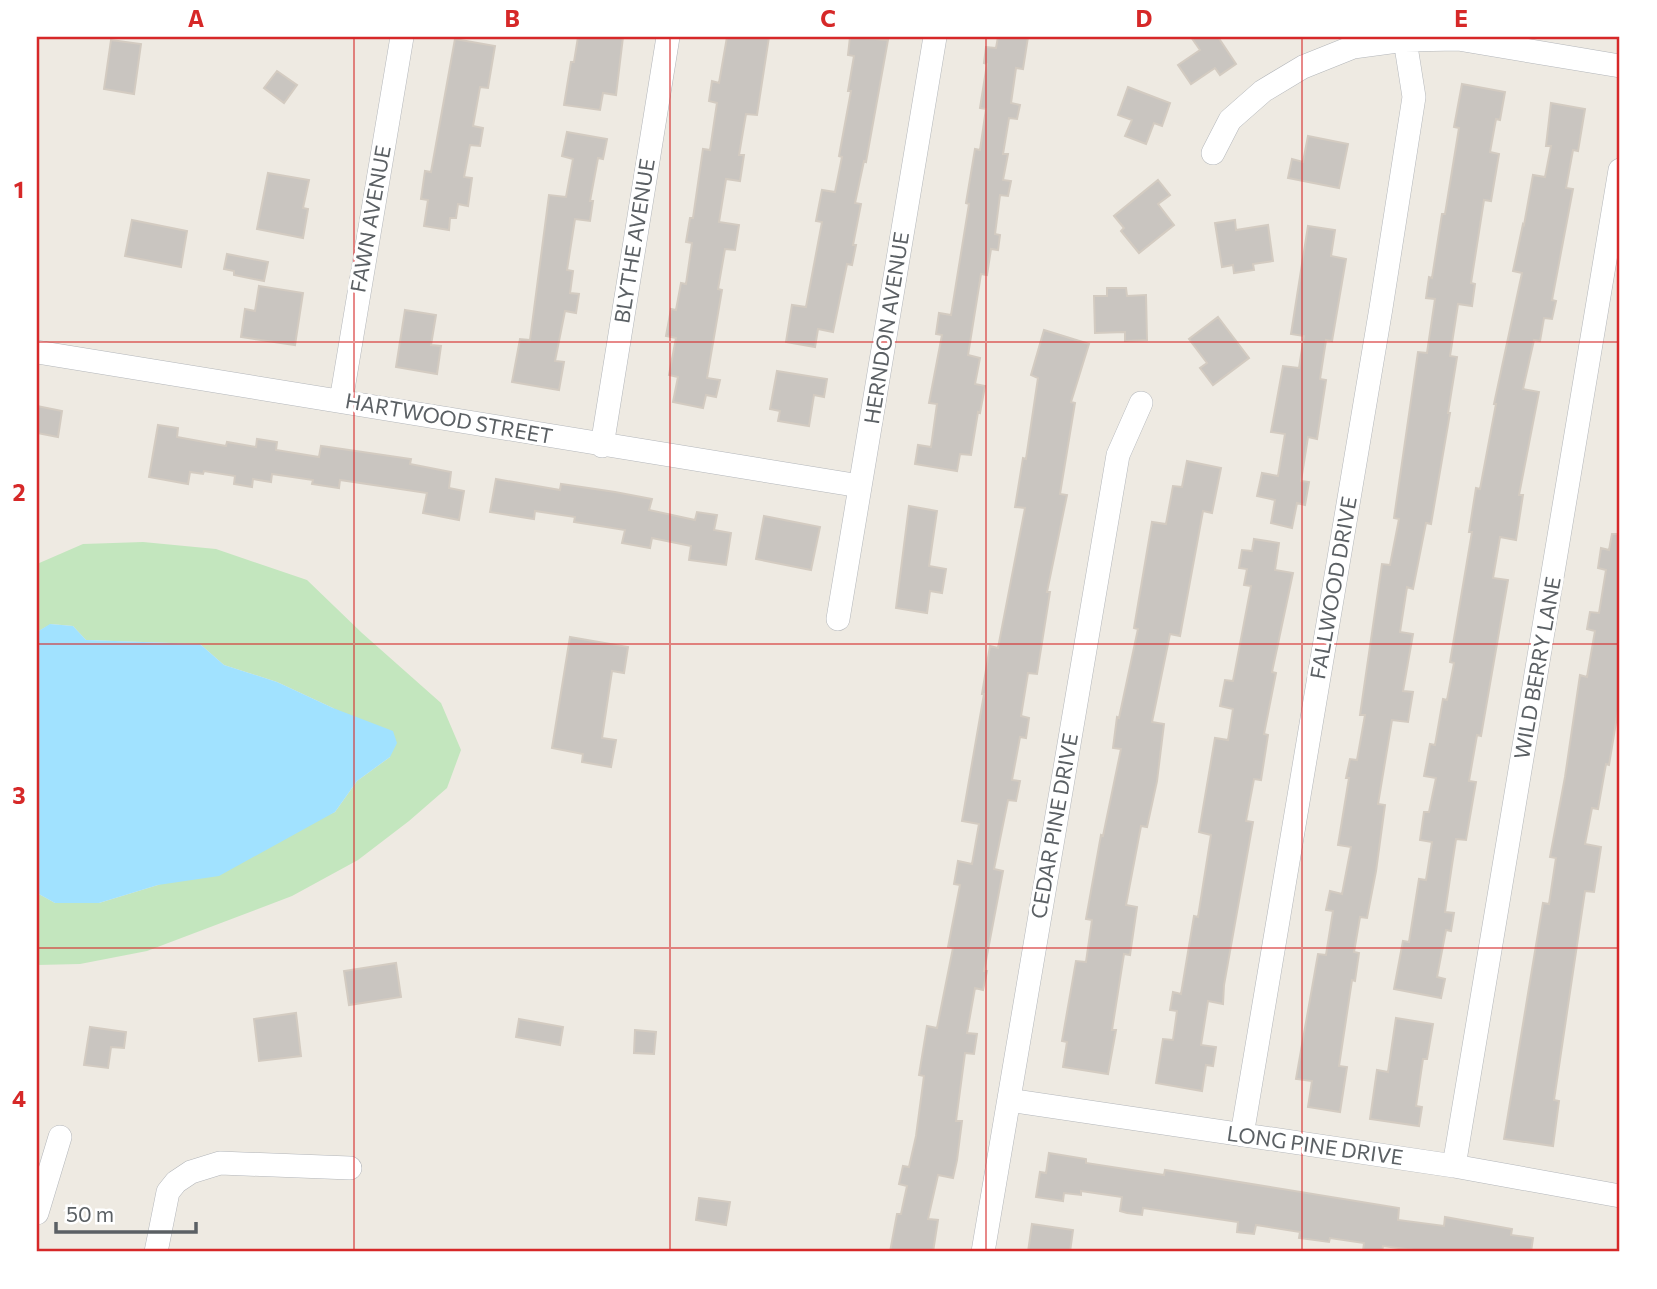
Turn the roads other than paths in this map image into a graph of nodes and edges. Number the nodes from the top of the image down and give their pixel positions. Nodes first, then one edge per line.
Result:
1 (402, 37) edge
2 (668, 37) edge
3 (935, 37) edge
4 (1405, 40) junction
5 (1620, 66) edge
6 (1213, 153) dead end
7 (1620, 170) edge
8 (1612, 283) edge
9 (37, 352) edge
10 (341, 401) junction
11 (1141, 403) dead end
12 (602, 446) junction
13 (860, 486) junction
14 (838, 619) dead end
15 (1009, 1100) junction
16 (1242, 1135) junction
17 (60, 1137) dead end
18 (1454, 1166) junction
19 (350, 1168) dead end
20 (1620, 1196) edge
21 (37, 1213) edge
22 (156, 1252) edge
23 (984, 1252) edge

1 - 10 street, FAWN AVENUE
2 - 12 street, BLYTHE AVENUE
3 - 13 street, HERNDON AVENUE
4 - 5 street
4 - 6 street
4 - 16 street, FALLWOOD DRIVE
7 - 8 street, WILD BERRY LANE
8 - 18 street, WILD BERRY LANE
9 - 10 street, HARTWOOD STREET
10 - 12 street, HARTWOOD STREET
11 - 15 street, CEDAR PINE DRIVE
12 - 13 street, HARTWOOD STREET
13 - 14 street, HERNDON AVENUE
15 - 16 street, LONG PINE DRIVE
15 - 23 street, CEDAR PINE DRIVE
16 - 18 street, LONG PINE DRIVE
17 - 21 street
18 - 20 street, LONG PINE DRIVE
19 - 22 street

